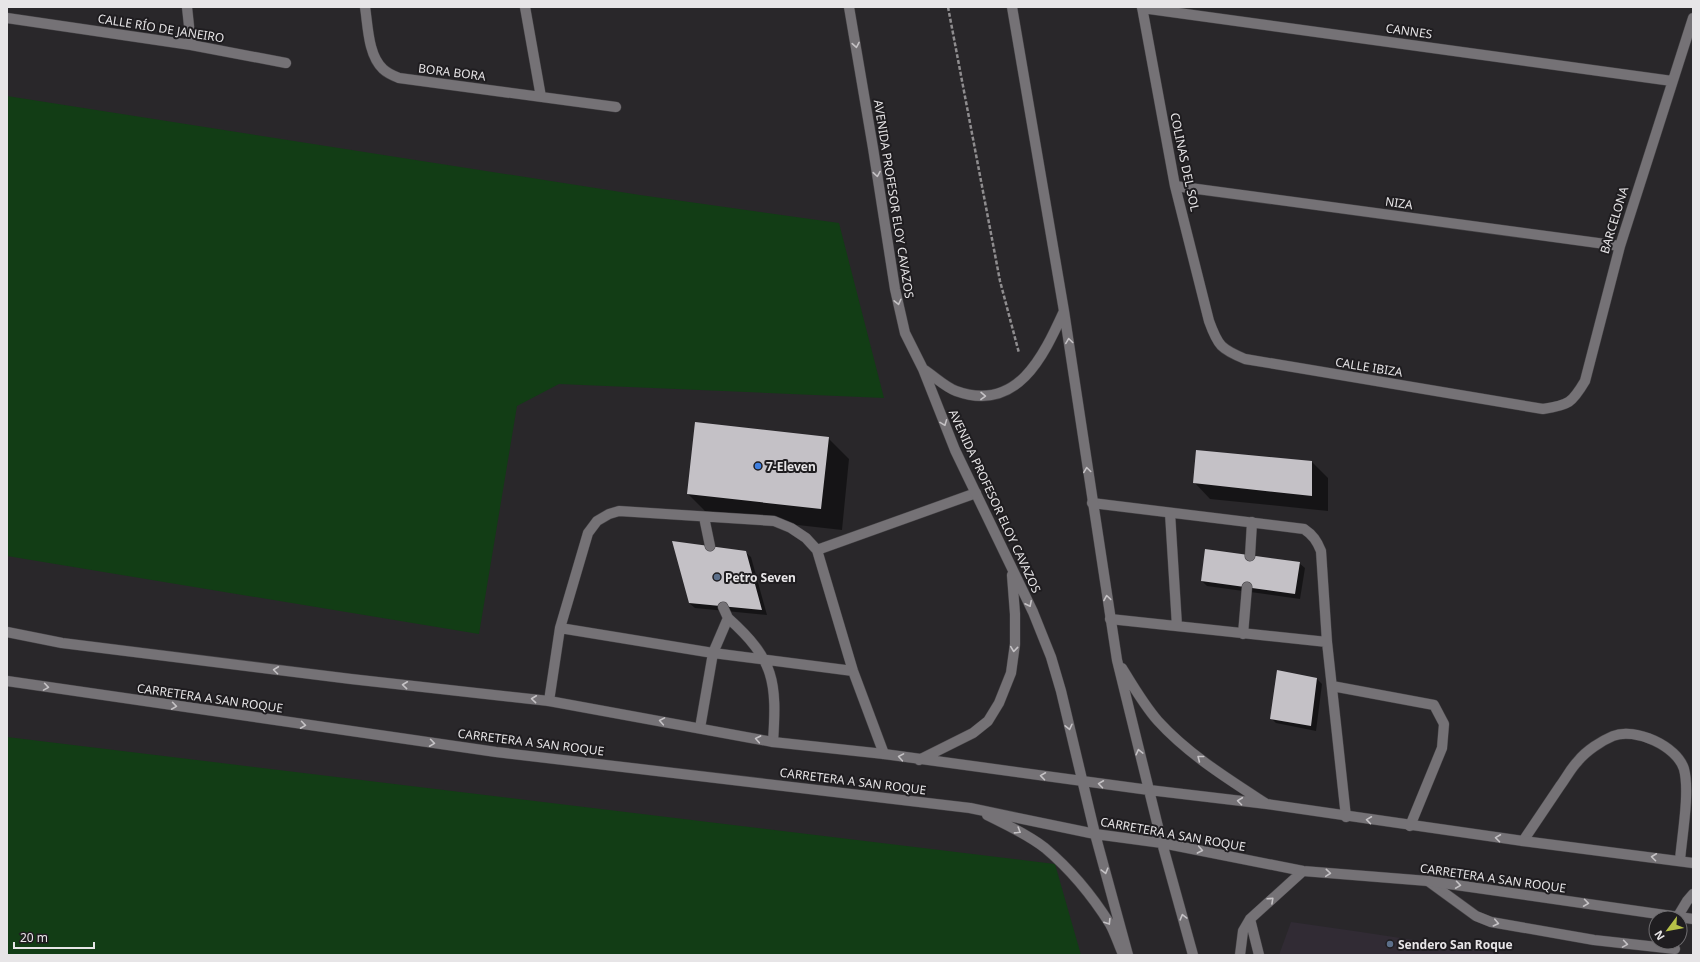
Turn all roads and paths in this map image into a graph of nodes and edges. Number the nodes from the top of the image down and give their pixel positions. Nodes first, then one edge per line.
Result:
1 (187, 7) edge
2 (365, 7) edge
3 (525, 7) edge
4 (849, 7) edge
5 (948, 7) edge
6 (1012, 7) edge
7 (1142, 8) edge
8 (7, 18) edge
9 (1693, 18) edge
10 (191, 45) junction
11 (286, 63) dead end
12 (1672, 81) junction
13 (541, 97) junction
14 (616, 107) dead end
15 (1175, 186) junction
16 (1620, 246) junction
17 (1064, 311) junction
18 (1209, 321) joint
19 (923, 369) junction
20 (1025, 376) junction
21 (1543, 409) joint
22 (976, 493) junction
23 (1092, 503) junction
24 (1170, 513) junction
25 (704, 517) junction
26 (1252, 522) junction
27 (710, 546) dead end
28 (817, 550) junction
29 (1250, 556) dead end
30 (1012, 569) junction
31 (1247, 587) dead end
32 (723, 607) dead end
33 (728, 618) junction
34 (1110, 619) junction
35 (1176, 626) junction
36 (560, 628) junction
37 (7, 632) edge
38 (1243, 634) junction
39 (1327, 642) junction
40 (713, 653) junction
41 (764, 658) junction
42 (1117, 660) junction
43 (853, 671) junction
44 (7, 681) edge
45 (1332, 686) junction
46 (549, 701) junction
47 (700, 728) junction
48 (773, 742) junction
49 (884, 754) junction
50 (918, 760) junction
51 (1082, 781) junction
52 (1149, 790) junction
53 (1267, 804) junction
54 (970, 808) junction
55 (1346, 817) junction
56 (1410, 826) junction
57 (1095, 834) junction
58 (1523, 841) junction
59 (1162, 843) junction
60 (1680, 860) junction
61 (1693, 863) edge
62 (1302, 871) junction
63 (1428, 881) junction
64 (1693, 894) edge
65 (1682, 910) edge
66 (1648, 913) edge
67 (1250, 920) junction
68 (1648, 946) edge
69 (1123, 955) edge
70 (1128, 955) edge
71 (1193, 955) edge
72 (1240, 955) edge
73 (1259, 955) edge

1 - 10 main road
2 - 13 main road, BORA BORA
3 - 13 main road
4 -> 19 main road, AVENIDA PROFESOR ELOY CAVAZOS
5 - 20 path
6 - 17 main road
7 - 12 main road, CANNES
7 - 15 main road, COLINAS DEL SOL
8 - 10 main road, CALLE RÍO DE JANEIRO
9 - 12 main road, BARCELONA
10 - 11 main road, CALLE RÍO DE JANEIRO
12 - 16 main road, BARCELONA
13 - 14 main road, BORA BORA
15 - 16 main road, NIZA
15 - 18 main road, COLINAS DEL SOL
16 - 21 main road, BARCELONA
17 - 20 main road
23 -> 17 main road
18 - 21 main road, CALLE IBIZA
19 -> 20 main road
19 -> 22 main road, AVENIDA PROFESOR ELOY CAVAZOS
22 - 28 main road
22 - 30 main road, AVENIDA PROFESOR ELOY CAVAZOS
23 - 24 main road
34 -> 23 main road
24 - 26 main road
24 - 35 main road
25 - 27 main road
25 - 28 main road
25 - 36 main road
26 - 29 main road
26 - 39 main road
28 - 43 main road
30 -> 50 main road
30 -> 51 main road, AVENIDA PROFESOR ELOY CAVAZOS
31 - 38 main road
32 - 33 main road
33 - 40 main road
33 - 41 main road
34 - 35 main road
34 - 42 main road
35 - 38 main road
36 - 40 main road
36 - 46 main road
46 -> 37 main road
38 - 39 main road
39 - 45 main road
40 - 41 main road
40 - 47 main road
41 - 43 main road
41 - 48 main road
52 -> 42 main road
53 -> 42 main road
43 - 49 main road
44 -> 54 main road, CARRETERA A SAN ROQUE
45 - 55 main road
45 - 56 main road
47 -> 46 main road
48 -> 47 main road
48 - 49 main road
50 -> 49 main road
51 -> 50 main road
52 -> 51 main road
51 - 57 main road, AVENIDA PROFESOR ELOY CAVAZOS
53 -> 52 main road
52 - 59 main road
53 - 55 main road
54 - 57 main road, CARRETERA A SAN ROQUE
54 -> 69 main road
56 -> 55 main road
58 -> 56 main road
57 - 59 main road, CARRETERA A SAN ROQUE
57 -> 70 main road, AVENIDA PROFESOR ELOY CAVAZOS
60 -> 58 main road
58 - 60 main road
59 -> 62 main road, CARRETERA A SAN ROQUE
71 -> 59 main road
60 - 61 main road
62 -> 63 main road, CARRETERA A SAN ROQUE
67 -> 62 main road
63 -> 66 main road, CARRETERA A SAN ROQUE
63 -> 68 main road
64 - 65 main road
67 - 72 main road
67 - 73 main road

